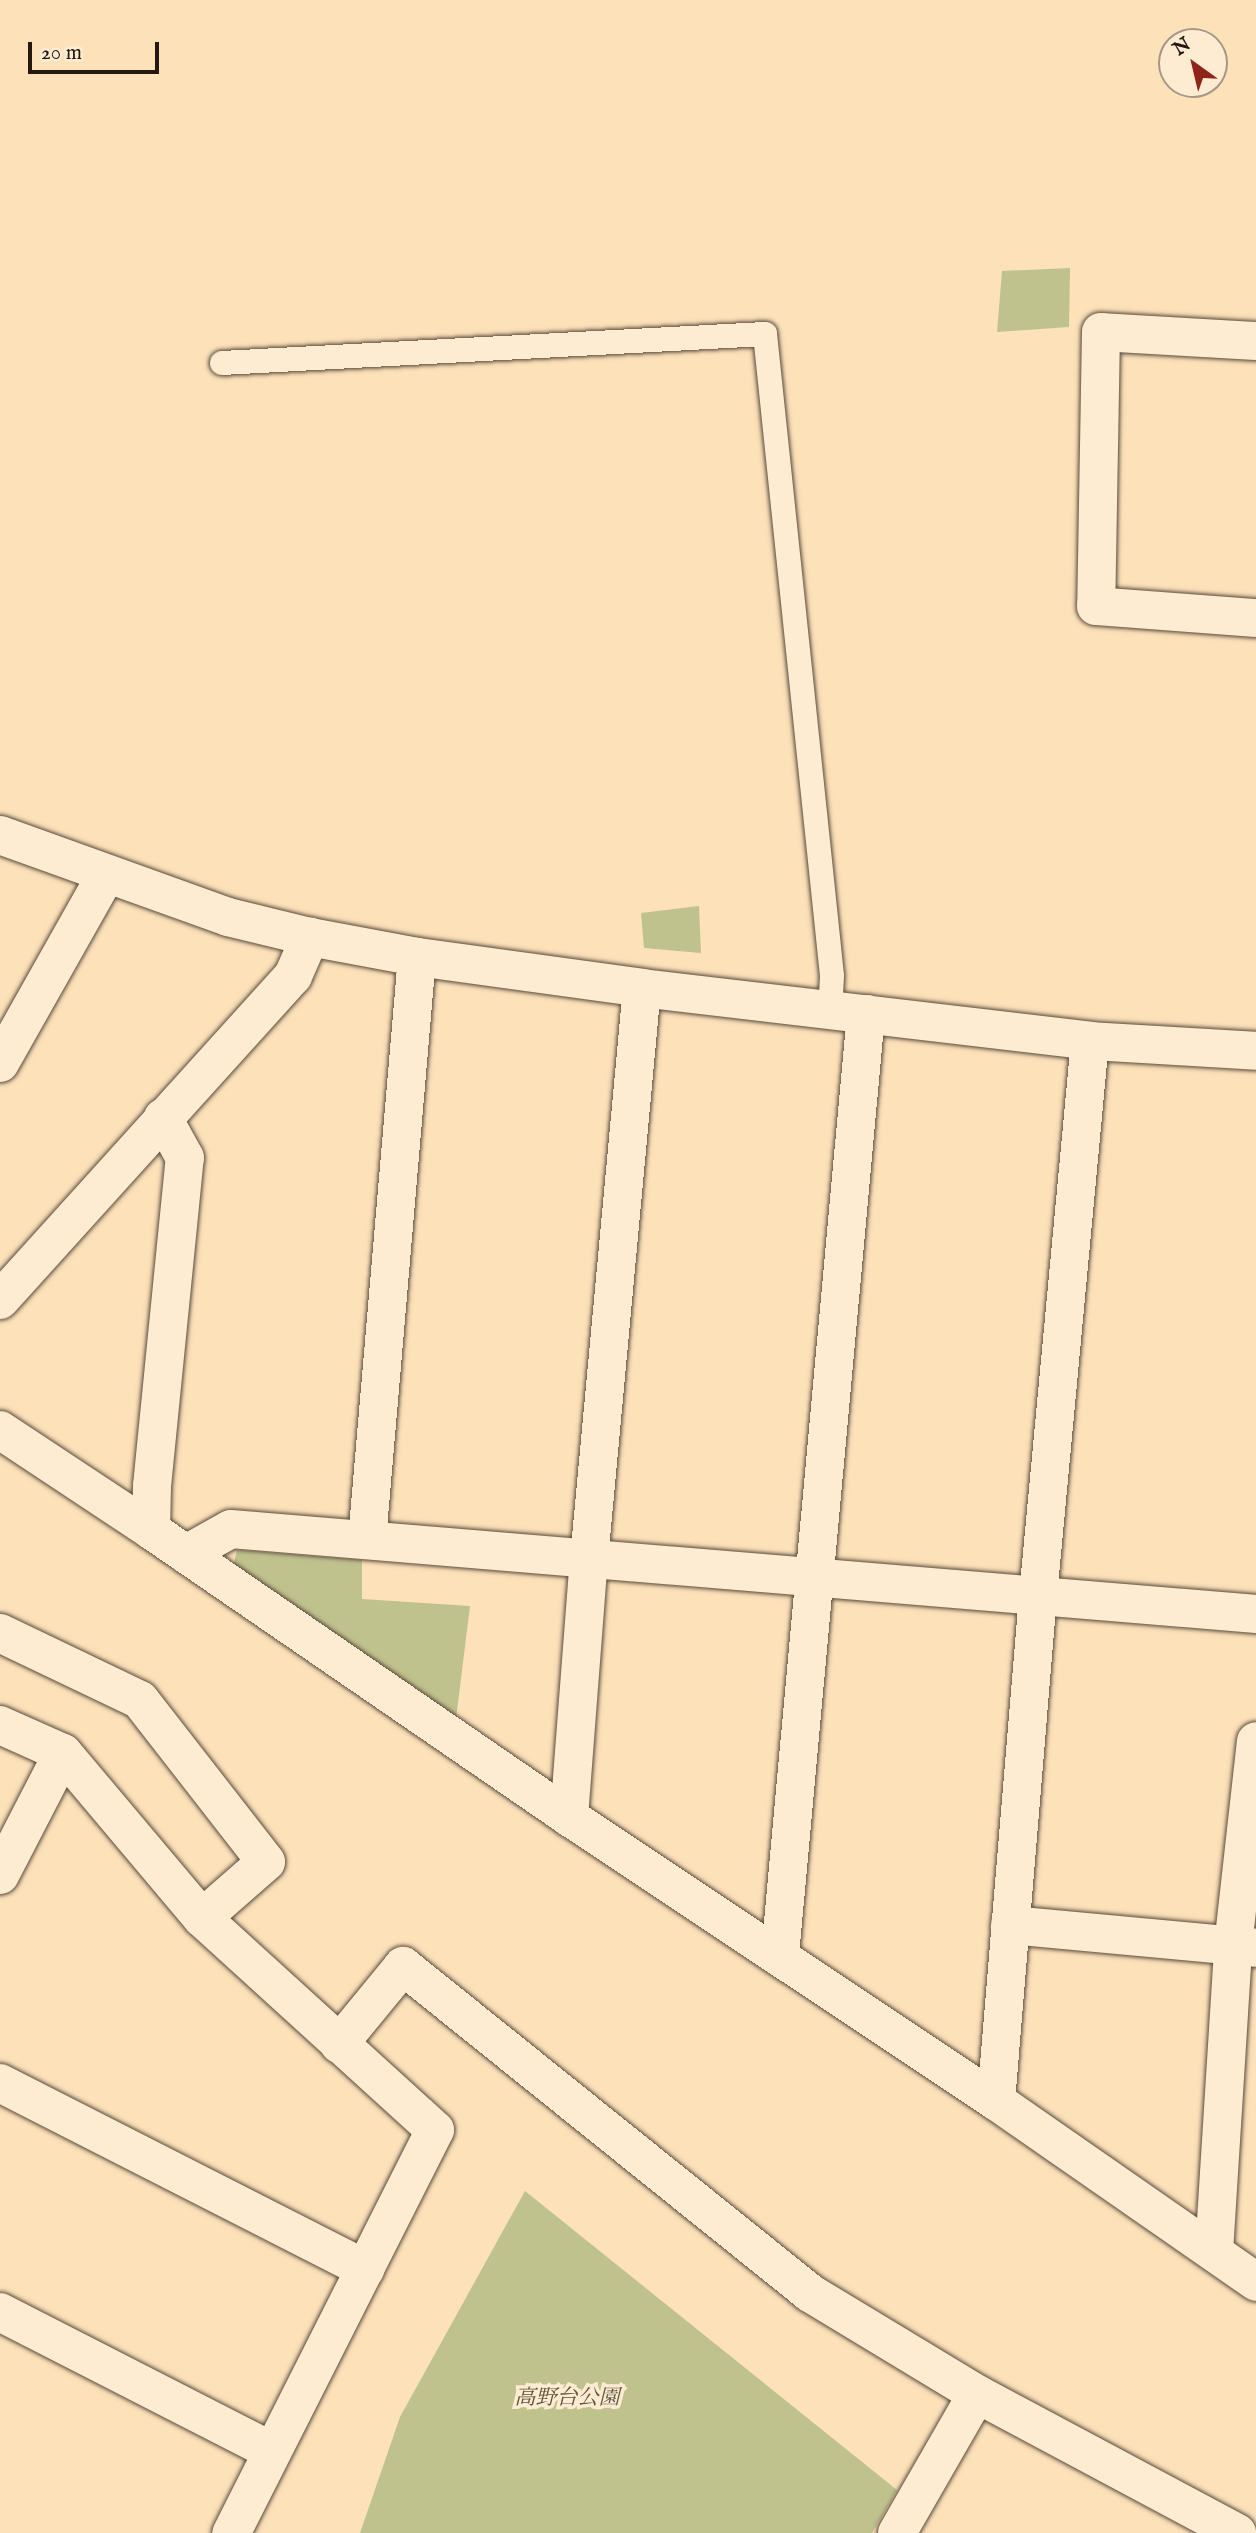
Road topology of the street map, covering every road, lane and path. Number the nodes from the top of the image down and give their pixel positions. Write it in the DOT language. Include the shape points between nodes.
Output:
graph roads {
  1 [pos="1256,341"];
  2 [pos="222,363"];
  3 [pos="1256,618"];
  4 [pos="0,835"];
  5 [pos="106,875"];
  6 [pos="310,937"];
  7 [pos="417,957"];
  8 [pos="642,988"];
  9 [pos="848,1011"];
  10 [pos="1090,1041"];
  11 [pos="1256,1051"];
  12 [pos="0,1063"];
  13 [pos="163,1118"];
  14 [pos="0,1300"];
  15 [pos="0,1430"];
  16 [pos="151,1530"];
  17 [pos="367,1540"];
  18 [pos="186,1554"];
  19 [pos="589,1559"];
  20 [pos="813,1577"];
  21 [pos="1038,1596"];
  22 [pos="1256,1615"];
  23 [pos="0,1633"];
  24 [pos="0,1725"];
  25 [pos="1256,1741"];
  26 [pos="63,1753"];
  27 [pos="569,1817"];
  28 [pos="0,1875"];
  29 [pos="202,1918"];
  30 [pos="1010,1925"];
  31 [pos="1245,1947"];
  32 [pos="780,1955"];
  33 [pos="339,2044"];
  34 [pos="0,2083"];
  35 [pos="996,2101"];
  36 [pos="1214,2252"];
  37 [pos="365,2269"];
  38 [pos="1256,2282"];
  39 [pos="0,2312"];
  40 [pos="977,2395"];
  41 [pos="272,2451"];
  42 [pos="1256,2521"];
  43 [pos="230,2533"];
  44 [pos="897,2533"];
  45 [pos="1237,2533"];
  46 [pos="1248,2533"];
  1 -- 3 [label="street" via="1101,332 1096,606"];
  2 -- 9 [label="lane" via="765,334 832,976"];
  4 -- 5 [label="street"];
  5 -- 6 [label="street" via="228,917"];
  5 -- 12 [label="street"];
  6 -- 7 [label="street"];
  6 -- 13 [label="street" via="293,976"];
  7 -- 8 [label="street"];
  7 -- 17 [label="street"];
  8 -- 9 [label="street"];
  8 -- 19 [label="street"];
  9 -- 10 [label="street"];
  9 -- 20 [label="street"];
  10 -- 11 [label="street"];
  10 -- 21 [label="street"];
  13 -- 14 [label="street"];
  13 -- 16 [label="street" via="184,1158"];
  15 -- 16 [label="street"];
  16 -- 18 [label="street"];
  17 -- 18 [label="street" via="231,1529"];
  17 -- 19 [label="street"];
  18 -- 27 [label="street"];
  19 -- 20 [label="street"];
  19 -- 27 [label="street"];
  20 -- 21 [label="street"];
  20 -- 32 [label="street"];
  21 -- 22 [label="street"];
  21 -- 30 [label="street"];
  23 -- 29 [label="street" via="140,1700 266,1862"];
  24 -- 26 [label="street"];
  25 -- 31 [label="street"];
  26 -- 28 [label="street"];
  26 -- 29 [label="street"];
  27 -- 32 [label="street"];
  29 -- 33 [label="street"];
  30 -- 31 [label="street"];
  30 -- 35 [label="street"];
  31 -- 36 [label="street"];
  32 -- 35 [label="street"];
  33 -- 37 [label="street" via="435,2130"];
  33 -- 40 [label="street" via="403,1966 810,2293"];
  34 -- 37 [label="street"];
  35 -- 36 [label="street"];
  36 -- 38 [label="street"];
  37 -- 41 [label="street"];
  39 -- 41 [label="street"];
  40 -- 44 [label="street"];
  40 -- 45 [label="street"];
  41 -- 43 [label="street"];
  42 -- 46 [label="street"];
}
